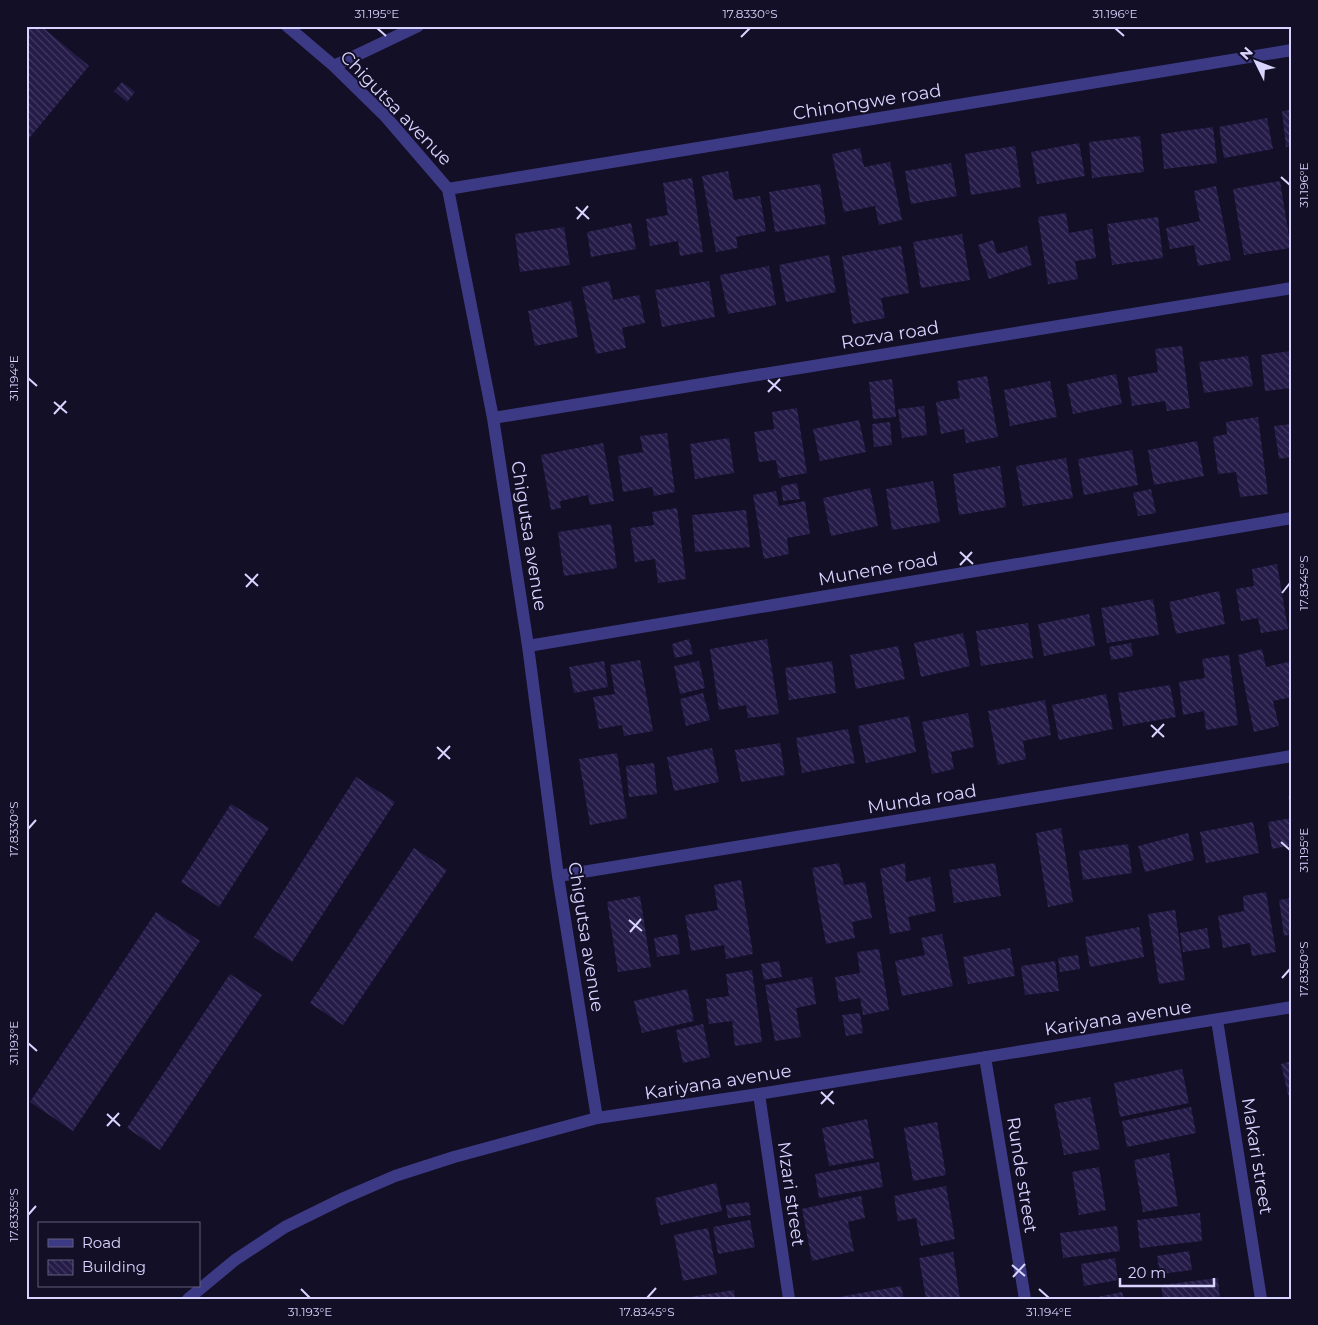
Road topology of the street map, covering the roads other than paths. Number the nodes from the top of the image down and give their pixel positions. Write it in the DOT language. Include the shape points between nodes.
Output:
graph roads {
  1 [pos="287,26"];
  2 [pos="418,26"];
  3 [pos="1292,50"];
  4 [pos="334,66"];
  5 [pos="448,189"];
  6 [pos="1292,288"];
  7 [pos="493,418"];
  8 [pos="1292,518"];
  9 [pos="528,646"];
  10 [pos="1292,756"];
  11 [pos="558,876"];
  12 [pos="1292,1007"];
  13 [pos="1217,1020"];
  14 [pos="985,1057"];
  15 [pos="760,1094"];
  16 [pos="597,1118"];
  17 [pos="188,1299"];
  18 [pos="789,1299"];
  19 [pos="1025,1299"];
  20 [pos="1261,1299"];
  1 -- 4 [label="street, Chigutsa avenue"];
  2 -- 4 [label="street"];
  3 -- 5 [label="street, Chinongwe road"];
  4 -- 5 [label="street, Chigutsa avenue" via="386,117"];
  5 -- 7 [label="street, Chigutsa avenue"];
  6 -- 7 [label="street, Rozva road"];
  7 -- 9 [label="street, Chigutsa avenue"];
  8 -- 9 [label="street, Munene road"];
  9 -- 11 [label="street, Chigutsa avenue"];
  10 -- 11 [label="street, Munda road"];
  11 -- 16 [label="street, Chigutsa avenue"];
  12 -- 13 [label="street, Kariyana avenue"];
  13 -- 14 [label="street, Kariyana avenue"];
  13 -- 20 [label="street, Makari street"];
  14 -- 15 [label="street, Kariyana avenue"];
  14 -- 19 [label="street, Runde street"];
  15 -- 16 [label="street, Kariyana avenue"];
  15 -- 18 [label="street, Mzari street"];
  16 -- 17 [label="street, Kariyana avenue" via="445,1159 344,1198 285,1227 235,1260"];
}
